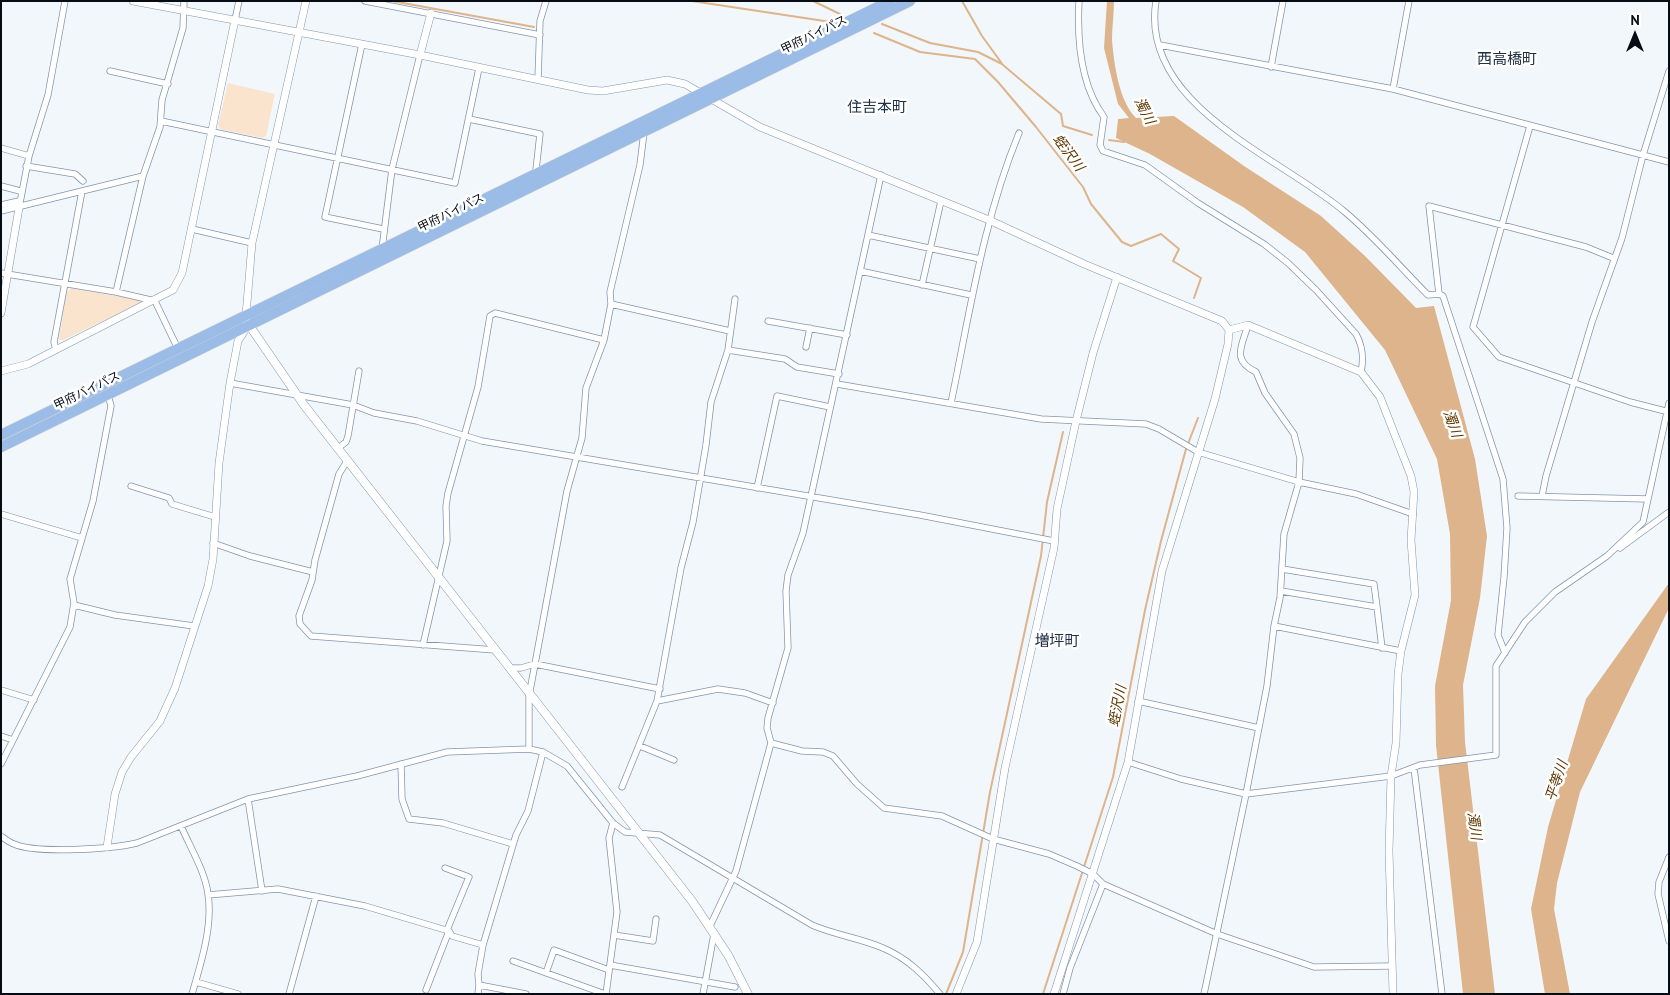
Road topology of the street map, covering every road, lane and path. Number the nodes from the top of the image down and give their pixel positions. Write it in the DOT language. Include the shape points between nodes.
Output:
graph roads {
  1 [pos="64,1"];
  2 [pos="133,1"];
  3 [pos="184,1"];
  4 [pos="239,1"];
  5 [pos="306,1"];
  6 [pos="366,1"];
  7 [pos="546,1"];
  8 [pos="890,1"];
  9 [pos="910,1"];
  10 [pos="1079,1"];
  11 [pos="1156,1"];
  12 [pos="1283,1"];
  13 [pos="1409,1"];
  14 [pos="183,10"];
  15 [pos="430,14"];
  16 [pos="235,20"];
  17 [pos="299,32"];
  18 [pos="540,35"];
  19 [pos="362,44"];
  20 [pos="1160,45"];
  21 [pos="420,55"];
  22 [pos="1271,67"];
  23 [pos="480,68"];
  24 [pos="110,71"];
  25 [pos="1669,71"];
  26 [pos="538,79"];
  27 [pos="168,84"];
  28 [pos="1393,89"];
  29 [pos="706,96"];
  30 [pos="469,119"];
  31 [pos="160,121"];
  32 [pos="1530,126"];
  33 [pos="212,132"];
  34 [pos="644,132"];
  35 [pos="1019,133"];
  36 [pos="273,144"];
  37 [pos="1,148"];
  38 [pos="1643,155"];
  39 [pos="29,156"];
  40 [pos="337,158"];
  41 [pos="1669,162"];
  42 [pos="26,166"];
  43 [pos="392,169"];
  44 [pos="538,173"];
  45 [pos="881,175"];
  46 [pos="143,176"];
  47 [pos="83,181"];
  48 [pos="1,186"];
  49 [pos="20,191"];
  50 [pos="82,191"];
  51 [pos="941,200"];
  52 [pos="1,205"];
  53 [pos="19,205"];
  54 [pos="1,211"];
  55 [pos="989,220"];
  56 [pos="1501,224"];
  57 [pos="192,229"];
  58 [pos="383,229"];
  59 [pos="868,235"];
  60 [pos="252,243"];
  61 [pos="931,249"];
  62 [pos="382,250"];
  63 [pos="1613,258"];
  64 [pos="980,259"];
  65 [pos="860,271"];
  66 [pos="5,274"];
  67 [pos="1117,277"];
  68 [pos="63,283"];
  69 [pos="922,285"];
  70 [pos="116,292"];
  71 [pos="1439,294"];
  72 [pos="971,295"];
  73 [pos="735,299"];
  74 [pos="154,301"];
  75 [pos="611,304"];
  76 [pos="1,313"];
  77 [pos="247,321"];
  78 [pos="768,321"];
  79 [pos="1248,324"];
  80 [pos="810,328"];
  81 [pos="1229,330"];
  82 [pos="730,331"];
  83 [pos="847,335"];
  84 [pos="604,340"];
  85 [pos="806,347"];
  86 [pos="178,349"];
  87 [pos="56,350"];
  88 [pos="728,350"];
  89 [pos="1,371"];
  90 [pos="359,371"];
  91 [pos="1361,372"];
  92 [pos="839,374"];
  93 [pos="1575,382"];
  94 [pos="230,383"];
  95 [pos="837,384"];
  96 [pos="108,395"];
  97 [pos="296,395"];
  98 [pos="951,403"];
  99 [pos="1669,404"];
  100 [pos="353,405"];
  101 [pos="830,407"];
  102 [pos="1668,412"];
  103 [pos="1076,421"];
  104 [pos="465,434"];
  105 [pos="1,435"];
  106 [pos="1,447"];
  107 [pos="338,448"];
  108 [pos="1195,450"];
  109 [pos="577,456"];
  110 [pos="347,461"];
  111 [pos="700,478"];
  112 [pos="1299,482"];
  113 [pos="131,486"];
  114 [pos="756,488"];
  115 [pos="1518,496"];
  116 [pos="1542,496"];
  117 [pos="811,497"];
  118 [pos="1648,499"];
  119 [pos="1669,512"];
  120 [pos="1,514"];
  121 [pos="1413,514"];
  122 [pos="215,518"];
  123 [pos="82,538"];
  124 [pos="1053,541"];
  125 [pos="214,543"];
  126 [pos="1607,556"];
  127 [pos="1282,569"];
  128 [pos="313,572"];
  129 [pos="439,578"];
  130 [pos="1281,590"];
  131 [pos="74,605"];
  132 [pos="1377,607"];
  133 [pos="194,626"];
  134 [pos="1274,626"];
  135 [pos="423,645"];
  136 [pos="1382,648"];
  137 [pos="494,650"];
  138 [pos="1401,651"];
  139 [pos="1505,653"];
  140 [pos="535,664"];
  141 [pos="509,668"];
  142 [pos="660,689"];
  143 [pos="1,690"];
  144 [pos="529,696"];
  145 [pos="34,700"];
  146 [pos="657,701"];
  147 [pos="1138,702"];
  148 [pos="773,703"];
  149 [pos="1259,728"];
  150 [pos="1,736"];
  151 [pos="13,740"];
  152 [pos="771,743"];
  153 [pos="640,746"];
  154 [pos="529,749"];
  155 [pos="543,752"];
  156 [pos="2,760"];
  157 [pos="674,760"];
  158 [pos="1128,762"];
  159 [pos="401,764"];
  160 [pos="1417,767"];
  161 [pos="1391,776"];
  162 [pos="622,787"];
  163 [pos="1246,794"];
  164 [pos="248,799"];
  165 [pos="613,823"];
  166 [pos="181,826"];
  167 [pos="640,835"];
  168 [pos="1,836"];
  169 [pos="991,838"];
  170 [pos="513,844"];
  171 [pos="107,847"];
  172 [pos="1669,857"];
  173 [pos="445,868"];
  174 [pos="1091,873"];
  175 [pos="732,877"];
  176 [pos="1103,884"];
  177 [pos="262,891"];
  178 [pos="208,895"];
  179 [pos="316,896"];
  180 [pos="656,919"];
  181 [pos="1666,919"];
  182 [pos="710,926"];
  183 [pos="448,930"];
  184 [pos="714,934"];
  185 [pos="1217,934"];
  186 [pos="614,935"];
  187 [pos="1669,941"];
  188 [pos="484,945"];
  189 [pos="514,961"];
  190 [pos="1392,966"];
  191 [pos="610,968"];
  192 [pos="546,973"];
  193 [pos="1063,978"];
  194 [pos="196,982"];
  195 [pos="705,983"];
  196 [pos="480,985"];
  197 [pos="735,987"];
  198 [pos="426,990"];
  199 [pos="940,993"];
  200 [pos="192,994"];
  201 [pos="238,994"];
  202 [pos="289,994"];
  203 [pos="478,994"];
  204 [pos="526,994"];
  205 [pos="605,994"];
  206 [pos="703,994"];
  207 [pos="748,994"];
  208 [pos="956,994"];
  209 [pos="1054,994"];
  210 [pos="1063,994"];
  211 [pos="1204,994"];
  212 [pos="1393,994"];
  213 [pos="1442,994"];
  1 -- 39 [label="street" via="48,95"];
  2 -- 14 [label="street"];
  3 -- 14 [label="street"];
  4 -- 16 [label="street"];
  5 -- 17 [label="street"];
  6 -- 15 [label="street"];
  7 -- 18 [label="street"];
  8 -- 29 [label="highway, 甲府バイパス"];
  9 -- 29 [label="highway, 甲府バイパス"];
  10 -- 91 [label="street" via="1079,44 1091,98 1104,117 1100,145 1103,151 1145,165 1288,263 1356,334 1361,343"];
  11 -- 20 [label="street" via="1154,16"];
  12 -- 22 [label="street"];
  13 -- 28 [label="street"];
  14 -- 16 [label="street"];
  14 -- 27 [label="street" via="182,28"];
  15 -- 18 [label="street"];
  15 -- 21 [label="street"];
  16 -- 17 [label="street"];
  16 -- 33 [label="street"];
  17 -- 19 [label="street"];
  17 -- 36 [label="street"];
  18 -- 26 [label="street"];
  19 -- 21 [label="street"];
  19 -- 40 [label="street"];
  20 -- 22 [label="street"];
  20 -- 71 [label="street" via="1165,64 1183,92 1223,128 1345,212 1428,295"];
  21 -- 23 [label="street"];
  21 -- 43 [label="street"];
  22 -- 28 [label="street"];
  23 -- 26 [label="street"];
  23 -- 30 [label="street"];
  24 -- 27 [label="street"];
  25 -- 38 [label="street"];
  26 -- 29 [label="street" via="604,91 667,80 685,84"];
  27 -- 31 [label="street"];
  28 -- 32 [label="street"];
  29 -- 34 [label="highway, 甲府バイパス"];
  29 -- 44 [label="highway, 甲府バイパス"];
  29 -- 45 [label="street" via="760,127"];
  30 -- 43 [label="street" via="455,183"];
  30 -- 44 [label="street" via="540,134"];
  31 -- 33 [label="street"];
  31 -- 46 [label="street"];
  32 -- 38 [label="street"];
  32 -- 56 [label="street"];
  33 -- 36 [label="street"];
  33 -- 57 [label="street"];
  34 -- 75 [label="street" via="640,166 610,292"];
  34 -- 77 [label="highway, 甲府バイパス"];
  35 -- 55 [label="street" via="1002,173"];
  36 -- 40 [label="street"];
  36 -- 60 [label="street"];
  37 -- 39 [label="street"];
  38 -- 41 [label="street"];
  38 -- 63 [label="street" via="1622,238"];
  39 -- 42 [label="street"];
  40 -- 43 [label="street"];
  40 -- 58 [label="street" via="325,217"];
  42 -- 47 [label="street" via="75,174"];
  42 -- 49 [label="street"];
  43 -- 58 [label="street"];
  44 -- 62 [label="highway, 甲府バイパス"];
  45 -- 51 [label="street"];
  45 -- 59 [label="street"];
  46 -- 50 [label="street"];
  46 -- 70 [label="street"];
  48 -- 49 [label="street"];
  49 -- 53 [label="street"];
  50 -- 53 [label="street"];
  50 -- 68 [label="street"];
  51 -- 55 [label="street"];
  51 -- 61 [label="street"];
  52 -- 53 [label="street"];
  53 -- 54 [label="street"];
  53 -- 66 [label="street"];
  55 -- 64 [label="street"];
  55 -- 67 [label="street"];
  56 -- 63 [label="street" via="1586,247"];
  56 -- 71 [label="street" via="1429,206"];
  56 -- 93 [label="street" via="1473,327 1499,357"];
  57 -- 60 [label="street"];
  57 -- 74 [label="street" via="179,280 173,290"];
  58 -- 62 [label="street"];
  59 -- 61 [label="street"];
  59 -- 65 [label="street"];
  60 -- 77 [label="street"];
  61 -- 64 [label="street"];
  61 -- 69 [label="street"];
  62 -- 77 [label="highway, 甲府バイパス"];
  63 -- 93 [label="street"];
  64 -- 72 [label="street"];
  65 -- 69 [label="street"];
  65 -- 83 [label="street"];
  66 -- 68 [label="street"];
  66 -- 76 [label="street"];
  67 -- 81 [label="street" via="1212,316"];
  67 -- 103 [label="street" via="1092,353"];
  68 -- 70 [label="street"];
  68 -- 87 [label="street" via="54,342"];
  69 -- 72 [label="street"];
  70 -- 74 [label="street"];
  71 -- 139 [label="street" via="1503,479 1507,528 1498,636"];
  72 -- 98 [label="street"];
  73 -- 82 [label="street"];
  74 -- 86 [label="street"];
  74 -- 87 [label="street"];
  75 -- 82 [label="street"];
  75 -- 84 [label="street"];
  77 -- 86 [label="highway, 甲府バイパス"];
  77 -- 94 [label="street" via="238,341"];
  77 -- 96 [label="highway, 甲府バイパス"];
  77 -- 97 [label="main road"];
  78 -- 80 [label="street"];
  79 -- 81 [label="street"];
  79 -- 91 [label="street"];
  79 -- 112 [label="street" via="1241,361 1256,372 1265,393 1294,434 1300,458"];
  80 -- 83 [label="street"];
  80 -- 85 [label="street"];
  81 -- 108 [label="street" via="1215,399"];
  82 -- 88 [label="street"];
  83 -- 92 [label="street"];
  84 -- 104 [label="street" via="495,312 490,316 478,387"];
  84 -- 109 [label="street" via="586,388"];
  86 -- 105 [label="highway, 甲府バイパス"];
  87 -- 89 [label="street" via="28,364"];
  88 -- 92 [label="street" via="785,359 797,367"];
  88 -- 111 [label="street" via="711,402"];
  90 -- 100 [label="street"];
  91 -- 121 [label="street" via="1380,397 1400,445 1414,492"];
  92 -- 95 [label="street"];
  93 -- 102 [label="street"];
  93 -- 116 [label="street"];
  94 -- 97 [label="street"];
  94 -- 122 [label="street"];
  95 -- 98 [label="street"];
  95 -- 101 [label="street"];
  96 -- 106 [label="highway, 甲府バイパス"];
  96 -- 123 [label="street" via="111,406 93,501"];
  97 -- 100 [label="street"];
  97 -- 107 [label="main road"];
  98 -- 103 [label="street" via="1041,419"];
  99 -- 102 [label="street"];
  100 -- 104 [label="street"];
  100 -- 107 [label="street" via="346,442"];
  101 -- 114 [label="street" via="777,396"];
  101 -- 117 [label="street"];
  102 -- 118 [label="street"];
  103 -- 108 [label="street" via="1146,424"];
  103 -- 124 [label="street"];
  104 -- 109 [label="street" via="482,441"];
  104 -- 129 [label="street" via="448,493 447,541"];
  107 -- 110 [label="main road"];
  108 -- 112 [label="street"];
  108 -- 147 [label="street" via="1162,571"];
  109 -- 111 [label="street"];
  109 -- 140 [label="street" via="567,491"];
  110 -- 128 [label="street" via="339,474"];
  110 -- 129 [label="main road"];
  111 -- 114 [label="street"];
  111 -- 142 [label="street"];
  112 -- 121 [label="street" via="1356,494"];
  112 -- 127 [label="street" via="1284,534"];
  113 -- 122 [label="street"];
  114 -- 117 [label="street"];
  115 -- 116 [label="street"];
  116 -- 118 [label="street"];
  117 -- 124 [label="street"];
  117 -- 148 [label="street" via="803,533 788,574 788,648"];
  118 -- 126 [label="street" via="1643,522"];
  119 -- 126 [label="street"];
  120 -- 123 [label="street"];
  121 -- 138 [label="street" via="1411,540 1415,595"];
  122 -- 125 [label="street"];
  123 -- 131 [label="street" via="70,579"];
  124 -- 169 [label="street"];
  125 -- 128 [label="street"];
  125 -- 133 [label="street" via="211,572"];
  126 -- 139 [label="street" via="1556,592 1525,622"];
  127 -- 130 [label="street"];
  127 -- 132 [label="street" via="1374,584"];
  128 -- 135 [label="street" via="299,616 300,624 311,636"];
  129 -- 135 [label="street"];
  129 -- 137 [label="main road"];
  130 -- 132 [label="street"];
  130 -- 134 [label="street"];
  131 -- 133 [label="street" via="116,615"];
  131 -- 145 [label="street" via="70,627"];
  132 -- 136 [label="street"];
  133 -- 171 [label="street" via="175,688 160,721 122,772 115,794"];
  134 -- 136 [label="street"];
  134 -- 149 [label="street"];
  135 -- 137 [label="street"];
  136 -- 138 [label="street"];
  137 -- 141 [label="main road"];
  138 -- 161 [label="street"];
  139 -- 160 [label="street" via="1496,666 1496,755"];
  140 -- 141 [label="street"];
  140 -- 142 [label="street"];
  140 -- 144 [label="street"];
  141 -- 144 [label="main road"];
  142 -- 146 [label="street"];
  143 -- 145 [label="street"];
  144 -- 154 [label="street"];
  144 -- 167 [label="main road"];
  145 -- 151 [label="street"];
  146 -- 148 [label="street" via="718,689 746,693"];
  146 -- 153 [label="street"];
  147 -- 149 [label="street"];
  147 -- 158 [label="street"];
  148 -- 152 [label="street" via="767,728"];
  149 -- 163 [label="street"];
  150 -- 151 [label="street"];
  151 -- 156 [label="street"];
  152 -- 169 [label="street" via="833,756 884,808 942,816"];
  152 -- 175 [label="street"];
  153 -- 157 [label="street"];
  153 -- 162 [label="street"];
  154 -- 155 [label="street"];
  154 -- 159 [label="street" via="447,752"];
  155 -- 165 [label="street" via="567,766"];
  155 -- 170 [label="street" via="528,811"];
  158 -- 163 [label="street" via="1181,779"];
  158 -- 174 [label="street"];
  159 -- 164 [label="street"];
  159 -- 170 [label="street" via="402,799 409,819 443,823"];
  160 -- 161 [label="street"];
  160 -- 213 [label="street"];
  161 -- 163 [label="street"];
  161 -- 190 [label="street"];
  163 -- 185 [label="street"];
  164 -- 166 [label="street"];
  164 -- 177 [label="street"];
  165 -- 167 [label="street" via="625,832"];
  165 -- 186 [label="street" via="608,838 617,912"];
  166 -- 171 [label="street" via="137,843"];
  166 -- 178 [label="street"];
  167 -- 175 [label="street" via="660,835"];
  167 -- 182 [label="main road"];
  168 -- 171 [label="street" via="27,848"];
  169 -- 174 [label="street" via="1050,854"];
  169 -- 208 [label="street" via="978,942"];
  170 -- 188 [label="street"];
  172 -- 181 [label="street" via="1658,894"];
  173 -- 183 [label="street" via="469,877"];
  174 -- 176 [label="street"];
  174 -- 193 [label="street"];
  175 -- 182 [label="street"];
  175 -- 199 [label="street" via="812,925 882,947 924,975"];
  176 -- 185 [label="street"];
  176 -- 193 [label="street"];
  177 -- 178 [label="street"];
  177 -- 179 [label="street" via="278,889"];
  178 -- 194 [label="street" via="204,946"];
  179 -- 183 [label="street" via="365,906"];
  179 -- 202 [label="street"];
  180 -- 186 [label="street" via="653,941"];
  181 -- 187 [label="street"];
  182 -- 184 [label="main road"];
  183 -- 188 [label="street" via="452,936"];
  183 -- 198 [label="street"];
  184 -- 195 [label="street"];
  184 -- 207 [label="main road"];
  185 -- 190 [label="street" via="1314,967"];
  185 -- 211 [label="street"];
  186 -- 191 [label="street"];
  188 -- 196 [label="street" via="478,974"];
  189 -- 192 [label="street"];
  190 -- 212 [label="street"];
  191 -- 192 [label="street" via="554,950"];
  191 -- 195 [label="street"];
  191 -- 205 [label="street"];
  192 -- 205 [label="street"];
  193 -- 209 [label="street"];
  193 -- 210 [label="street"];
  194 -- 200 [label="street"];
  194 -- 201 [label="street"];
  195 -- 197 [label="street"];
  195 -- 206 [label="street"];
  196 -- 203 [label="street"];
  196 -- 204 [label="street"];
}
